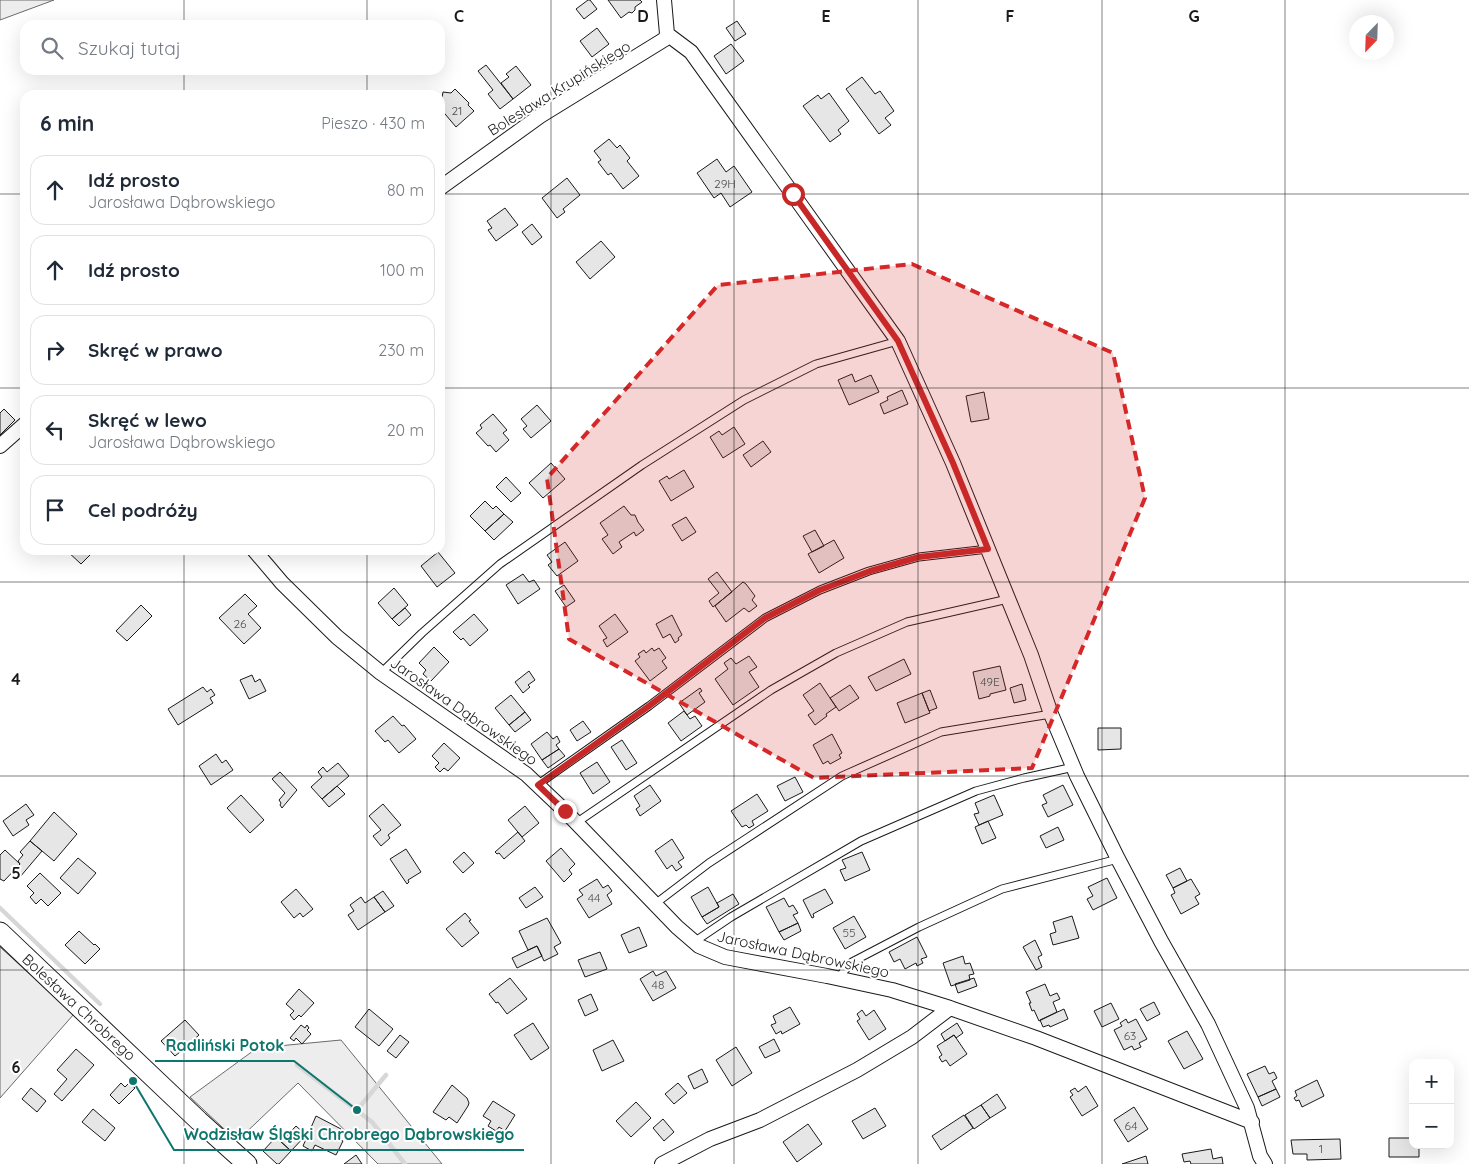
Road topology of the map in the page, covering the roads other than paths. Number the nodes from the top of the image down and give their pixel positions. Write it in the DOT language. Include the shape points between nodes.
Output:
graph roads {
  1 [pos="664,0"];
  2 [pos="667,34"];
  3 [pos="445,184"];
  4 [pos="898,341"];
  5 [pos="20,428"];
  6 [pos="0,446"];
  7 [pos="988,549"];
  8 [pos="258,555"];
  9 [pos="1008,599"];
  10 [pos="381,673"];
  11 [pos="1051,714"];
  12 [pos="1074,767"];
  13 [pos="538,785"];
  14 [pos="576,823"];
  15 [pos="1118,859"];
  16 [pos="655,904"];
  17 [pos="0,932"];
  18 [pos="694,942"];
  19 [pos="838,979"];
  20 [pos="950,1008"];
  21 [pos="1252,1122"];
  22 [pos="246,1164"];
  23 [pos="662,1164"];
  24 [pos="1265,1164"];
  1 -- 2 [label="street"];
  2 -- 3 [label="street, Bolesława Krupińskiego" via="649,50 540,116"];
  2 -- 4 [label="street" via="691,52"];
  4 -- 7 [label="street"];
  4 -- 10 [label="lane" via="816,364 744,400 650,460 500,564"];
  5 -- 6 [label="street"];
  7 -- 9 [label="street"];
  7 -- 13 [label="lane" via="919,557 870,571 820,590 765,618"];
  8 -- 10 [label="street, Jarosława Dąbrowskiego" via="337,637"];
  9 -- 11 [label="street"];
  9 -- 14 [label="lane" via="907,622 836,653 771,690"];
  10 -- 13 [label="street, Jarosława Dąbrowskiego"];
  11 -- 12 [label="street"];
  11 -- 16 [label="lane" via="941,732 842,776 709,863"];
  12 -- 15 [label="street"];
  12 -- 18 [label="lane" via="976,791 860,841"];
  13 -- 14 [label="street, Jarosława Dąbrowskiego"];
  14 -- 16 [label="street, Jarosława Dąbrowskiego"];
  15 -- 19 [label="lane" via="1002,889 852,962"];
  15 -- 21 [label="street" via="1208,1024"];
  16 -- 18 [label="street, Jarosława Dąbrowskiego"];
  17 -- 22 [label="street, Bolesława Chrobrego"];
  18 -- 19 [label="street, Jarosława Dąbrowskiego" via="725,957"];
  19 -- 20 [label="street, Jarosława Dąbrowskiego" via="892,990"];
  20 -- 21 [label="street, Jarosława Dąbrowskiego"];
  20 -- 23 [label="street" via="912,1037 857,1070 760,1120 710,1139"];
  21 -- 24 [label="street"];
}
